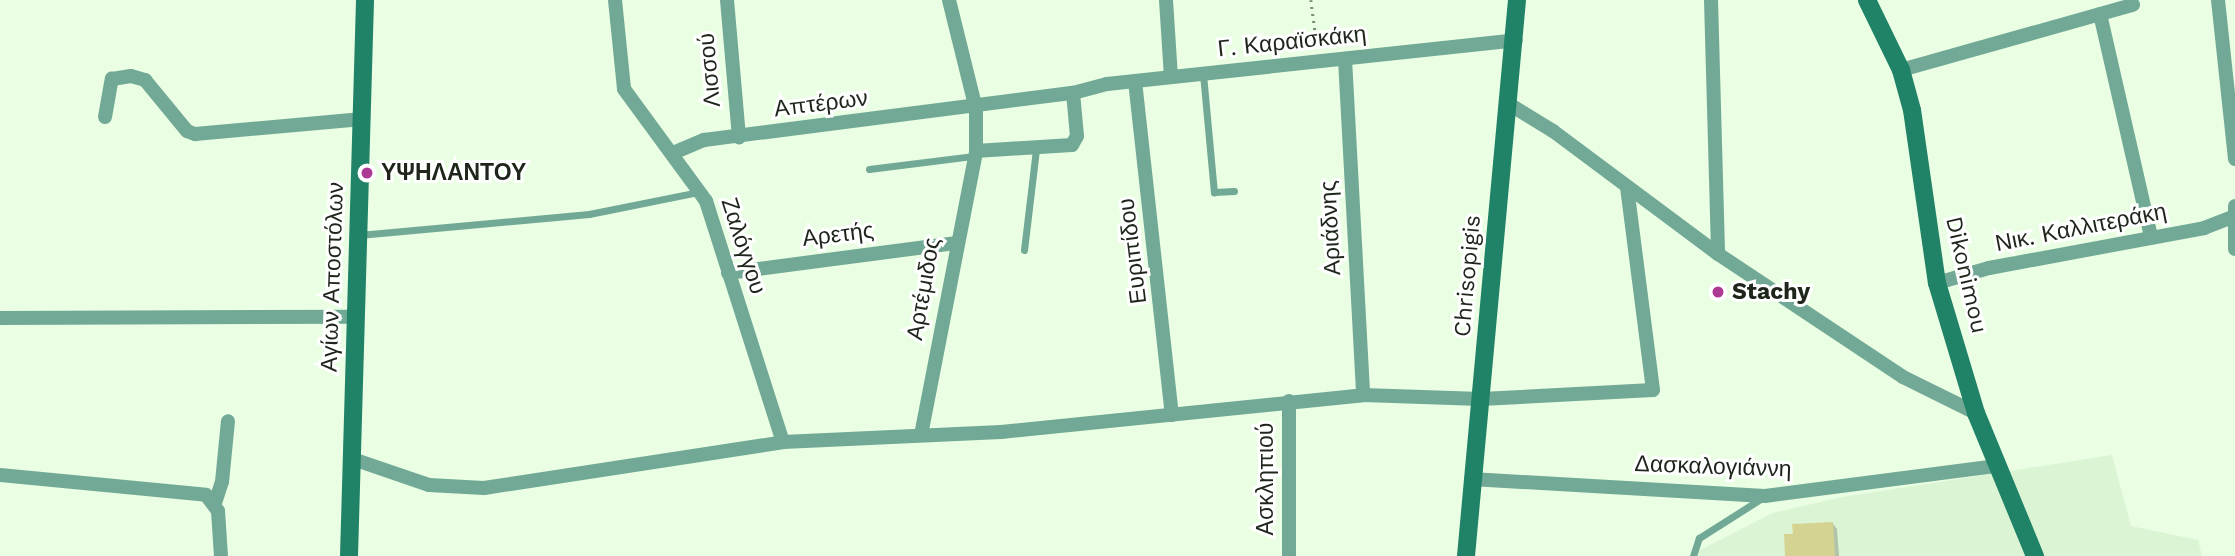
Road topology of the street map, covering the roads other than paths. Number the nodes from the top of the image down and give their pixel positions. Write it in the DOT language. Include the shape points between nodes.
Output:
graph roads {
  1 [pos="365,0"];
  2 [pos="615,0"];
  3 [pos="727,0"];
  4 [pos="949,0"];
  5 [pos="1166,0"];
  6 [pos="1517,0"];
  7 [pos="1711,0"];
  8 [pos="1867,0"];
  9 [pos="2218,0"];
  10 [pos="2133,5"];
  11 [pos="2100,14"];
  12 [pos="1516,40"];
  13 [pos="1345,59"];
  14 [pos="1901,70"];
  15 [pos="1203,74"];
  16 [pos="1171,77"];
  17 [pos="1135,81"];
  18 [pos="1073,93"];
  19 [pos="1509,104"];
  20 [pos="976,109"];
  21 [pos="105,117"];
  22 [pos="362,119"];
  23 [pos="738,137"];
  24 [pos="1036,149"];
  25 [pos="674,153"];
  26 [pos="975,154"];
  27 [pos="2235,159"];
  28 [pos="869,169"];
  29 [pos="1627,188"];
  30 [pos="700,191"];
  31 [pos="1234,191"];
  32 [pos="2234,211"];
  33 [pos="359,235"];
  34 [pos="2151,236"];
  35 [pos="955,243"];
  36 [pos="2235,249"];
  37 [pos="1024,250"];
  38 [pos="1718,254"];
  39 [pos="728,273"];
  40 [pos="1937,283"];
  41 [pos="357,317"];
  42 [pos="0,318"];
  43 [pos="1363,395"];
  44 [pos="1481,399"];
  45 [pos="1289,401"];
  46 [pos="1976,413"];
  47 [pos="1172,415"];
  48 [pos="228,421"];
  49 [pos="921,435"];
  50 [pos="783,442"];
  51 [pos="350,458"];
  52 [pos="1994,466"];
  53 [pos="0,475"];
  54 [pos="1471,479"];
  55 [pos="1765,496"];
  56 [pos="215,503"];
  57 [pos="221,556"];
  58 [pos="349,556"];
  59 [pos="1289,556"];
  60 [pos="1466,556"];
  61 [pos="1693,556"];
  62 [pos="2035,556"];
  1 -- 22 [label="street, Αγίων Αποστόλων"];
  2 -- 25 [label="street, Ζαλόγγου" via="624,89"];
  3 -- 23 [label="street, Λισσού"];
  4 -- 20 [label="street"];
  5 -- 16 [label="street"];
  6 -- 12 [label="street, Chrisopigis"];
  7 -- 38 [label="street"];
  8 -- 14 [label="street, Dikonimou"];
  9 -- 27 [label="street"];
  10 -- 11 [label="street"];
  11 -- 14 [label="street"];
  11 -- 34 [label="street"];
  12 -- 13 [label="street, Γ. Καραϊσκάκη"];
  12 -- 19 [label="street, Chrisopigis"];
  13 -- 15 [label="street, Γ. Καραϊσκάκη"];
  13 -- 43 [label="street, Αριάδνης"];
  14 -- 40 [label="street, Dikonimou" via="1912,110"];
  15 -- 16 [label="street, Γ. Καραϊσκάκη"];
  15 -- 31 [label="lane" via="1214,192"];
  16 -- 17 [label="street, Γ. Καραϊσκάκη"];
  17 -- 18 [label="street, Γ. Καραϊσκάκη"];
  17 -- 47 [label="street, Ευριπίδου"];
  18 -- 20 [label="street, Γ. Καραϊσκάκη"];
  18 -- 24 [label="street" via="1076,141 1067,147"];
  19 -- 29 [label="street" via="1553,131"];
  19 -- 44 [label="street, Chrisopigis"];
  20 -- 23 [label="street, Απτέρων"];
  20 -- 26 [label="street"];
  21 -- 22 [label="street" via="107,88 121,75 145,80 187,131 195,134"];
  22 -- 33 [label="street, Αγίων Αποστόλων"];
  23 -- 25 [label="street, Απτέρων" via="704,140"];
  24 -- 26 [label="street"];
  24 -- 37 [label="lane"];
  25 -- 30 [label="street, Ζαλόγγου"];
  26 -- 28 [label="lane"];
  26 -- 35 [label="street, Αρτέμιδος"];
  29 -- 38 [label="street"];
  29 -- 44 [label="street" via="1653,390"];
  30 -- 33 [label="lane" via="589,214"];
  30 -- 39 [label="street, Ζαλόγγου"];
  32 -- 34 [label="street, Νικ. Καλλιτεράκη" via="2204,228"];
  32 -- 36 [label="street"];
  33 -- 41 [label="street, Αγίων Αποστόλων"];
  34 -- 40 [label="street, Νικ. Καλλιτεράκη"];
  35 -- 39 [label="street, Αρετής"];
  35 -- 49 [label="street, Αρτέμιδος"];
  38 -- 46 [label="street" via="1903,377"];
  39 -- 50 [label="street, Ζαλόγγου"];
  40 -- 46 [label="street, Dikonimou"];
  41 -- 42 [label="street"];
  41 -- 51 [label="street, Αγίων Αποστόλων"];
  43 -- 44 [label="street"];
  43 -- 45 [label="street"];
  44 -- 54 [label="street, Chrisopigis"];
  45 -- 47 [label="street"];
  45 -- 59 [label="street, Ασκληπιού"];
  46 -- 52 [label="street, Dikonimou"];
  47 -- 49 [label="street"];
  48 -- 56 [label="street" via="222,482"];
  49 -- 50 [label="street"];
  50 -- 51 [label="street" via="484,488 429,485"];
  51 -- 58 [label="street, Αγίων Αποστόλων"];
  52 -- 55 [label="street, Δασκαλογιάννη"];
  52 -- 62 [label="street, Dikonimou"];
  53 -- 56 [label="street" via="206,495"];
  54 -- 55 [label="street, Δασκαλογιάννη"];
  54 -- 60 [label="street, Chrisopigis"];
  55 -- 61 [label="lane" via="1699,537"];
  56 -- 57 [label="street"];
}
